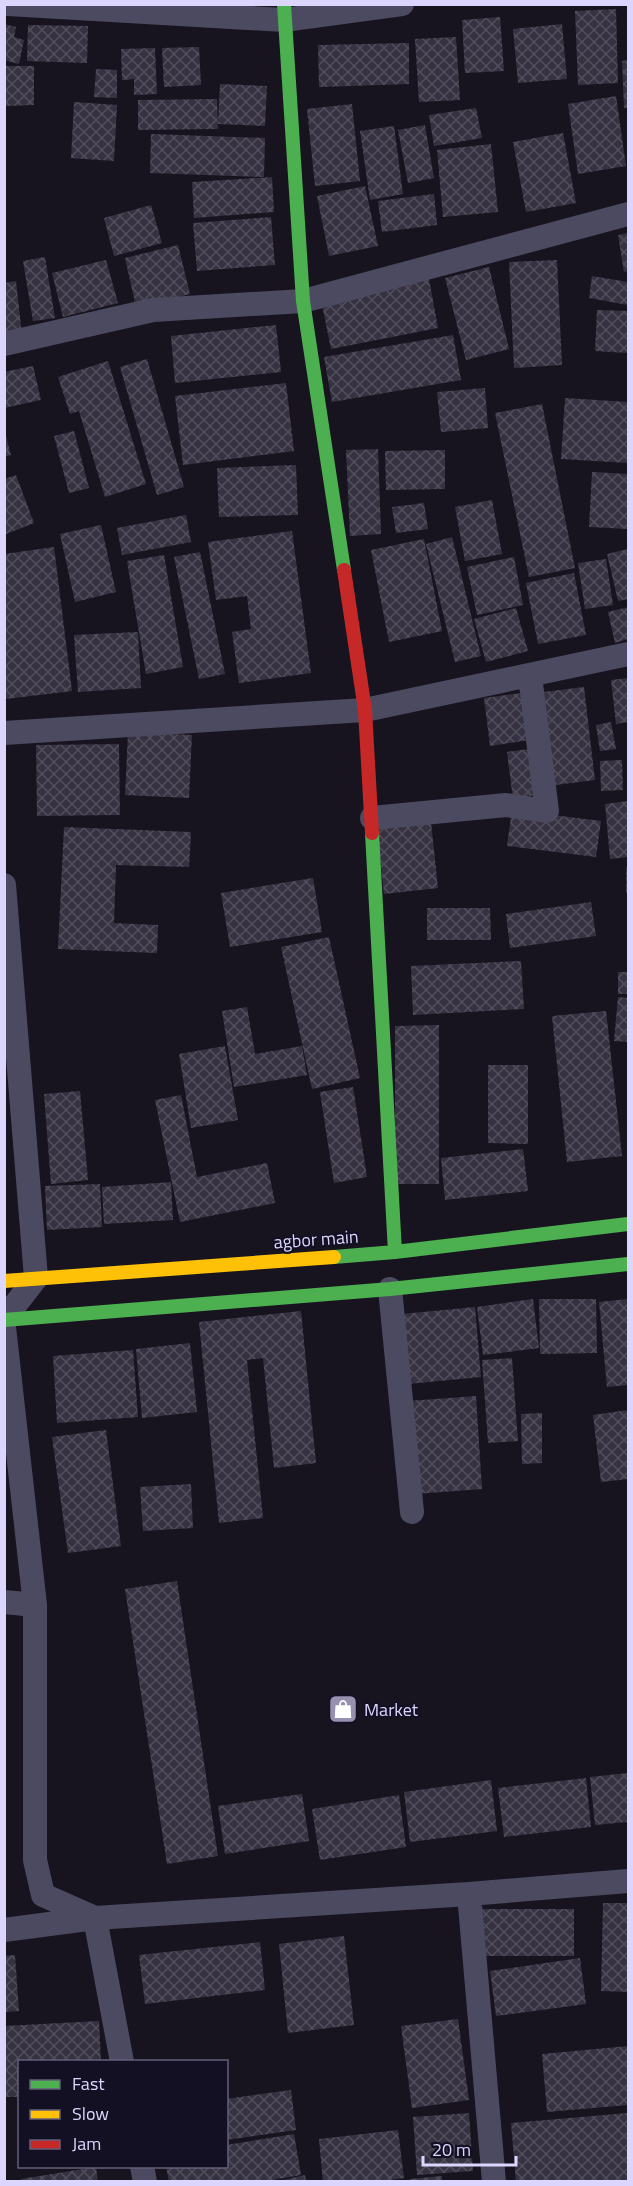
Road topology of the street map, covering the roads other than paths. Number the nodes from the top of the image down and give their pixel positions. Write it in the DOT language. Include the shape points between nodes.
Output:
graph roads {
  1 [pos="8,4"];
  2 [pos="402,4"];
  3 [pos="284,12"];
  4 [pos="628,214"];
  5 [pos="303,301"];
  6 [pos="4,344"];
  7 [pos="628,654"];
  8 [pos="530,676"];
  9 [pos="365,710"];
  10 [pos="4,733"];
  11 [pos="372,818"];
  12 [pos="4,885"];
  13 [pos="628,1224"];
  14 [pos="395,1252"];
  15 [pos="628,1264"];
  16 [pos="36,1278"];
  17 [pos="4,1281"];
  18 [pos="390,1289"];
  19 [pos="4,1319"];
  20 [pos="4,1327"];
  21 [pos="412,1512"];
  22 [pos="4,1602"];
  23 [pos="35,1605"];
  24 [pos="628,1881"];
  25 [pos="469,1894"];
  26 [pos="95,1918"];
  27 [pos="4,1930"];
  28 [pos="122,2060"];
  29 [pos="494,2181"];
  1 -- 3 [label="street"];
  2 -- 3 [label="street"];
  3 -- 5 [label="main road"];
  4 -- 5 [label="street"];
  5 -- 6 [label="street" via="153,310"];
  5 -- 9 [label="main road"];
  7 -- 8 [label="street"];
  8 -- 9 [label="street"];
  8 -- 11 [label="street" via="548,811 506,806"];
  9 -- 10 [label="street"];
  9 -- 11 [label="main road"];
  11 -- 14 [label="main road"];
  12 -- 16 [label="street"];
  13 -- 14 [label="main road, agbor main"];
  14 -- 16 [label="main road, agbor main"];
  15 -- 18 [label="main road"];
  16 -- 17 [label="main road, agbor main"];
  16 -- 19 [label="street"];
  18 -- 19 [label="main road"];
  18 -- 21 [label="street"];
  20 -- 23 [label="street"];
  22 -- 23 [label="street"];
  23 -- 26 [label="street" via="35,1860 43,1895"];
  24 -- 25 [label="street"];
  25 -- 26 [label="street"];
  25 -- 29 [label="street"];
  26 -- 27 [label="street"];
  26 -- 28 [label="street"];
}
